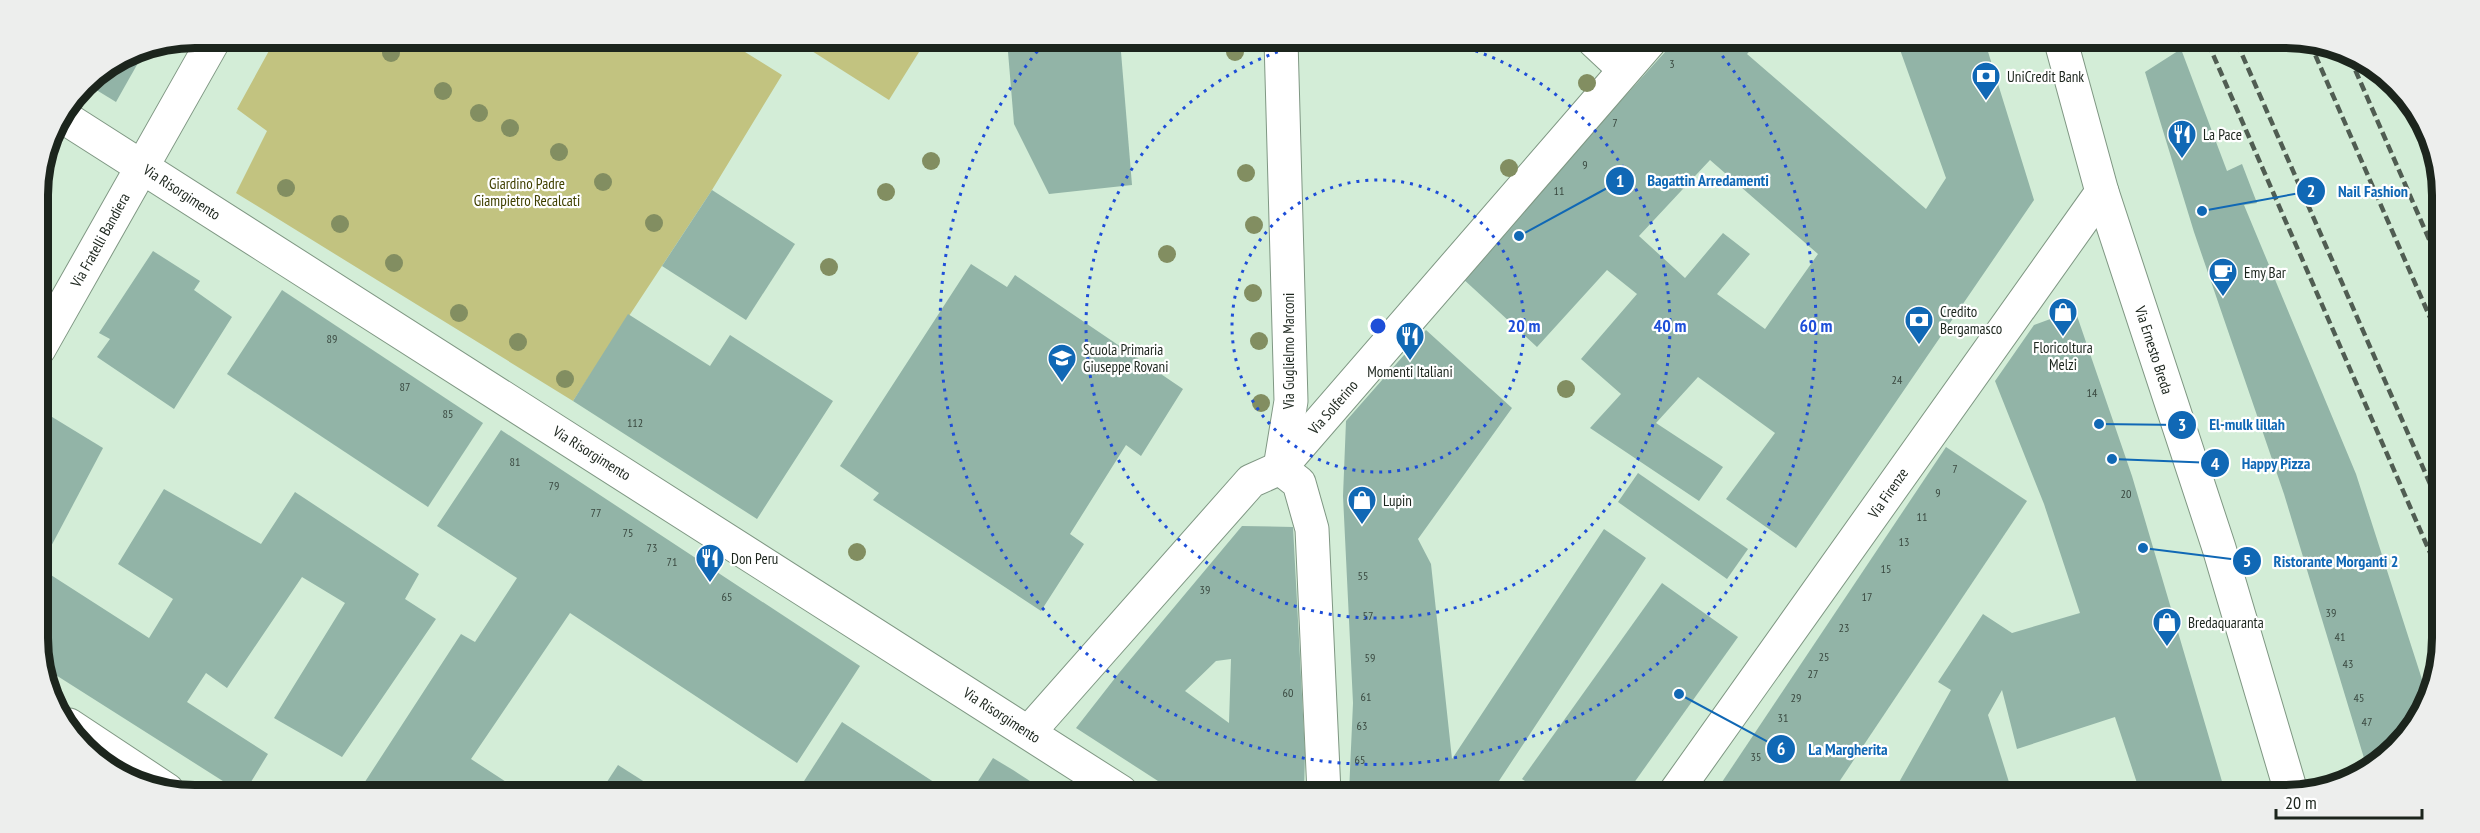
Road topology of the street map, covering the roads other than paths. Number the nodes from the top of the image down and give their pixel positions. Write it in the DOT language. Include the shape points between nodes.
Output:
graph roads {
  1 [pos="209,48"];
  2 [pos="1281,48"];
  3 [pos="1602,48"];
  4 [pos="1644,48"];
  5 [pos="2063,48"];
  6 [pos="1624,69"];
  7 [pos="69,120"];
  8 [pos="142,167"];
  9 [pos="2102,192"];
  10 [pos="48,333"];
  11 [pos="1280,468"];
  12 [pos="1029,732"];
  13 [pos="87,737"];
  14 [pos="147,777"];
  15 [pos="1110,785"];
  16 [pos="1324,785"];
  17 [pos="1680,785"];
  18 [pos="2289,785"];
  1 -- 8 [label="street, Via Fratelli Bandiera"];
  2 -- 11 [label="street, Via Guglielmo Marconi" via="1291,401"];
  3 -- 6 [label="street"];
  4 -- 6 [label="street, Via Solferino"];
  5 -- 9 [label="street, Via Ernesto Breda"];
  6 -- 11 [label="street, Via Solferino"];
  7 -- 8 [label="street, Via Risorgimento"];
  8 -- 10 [label="street, Via Fratelli Bandiera"];
  8 -- 12 [label="street, Via Risorgimento"];
  9 -- 17 [label="street, Via Firenze"];
  9 -- 18 [label="street, Via Ernesto Breda" via="2218,548"];
  11 -- 12 [label="street, Via Solferino" via="1251,481"];
  11 -- 16 [label="street" via="1299,483 1312,529"];
  12 -- 15 [label="street, Via Risorgimento"];
  13 -- 14 [label="street"];
}
